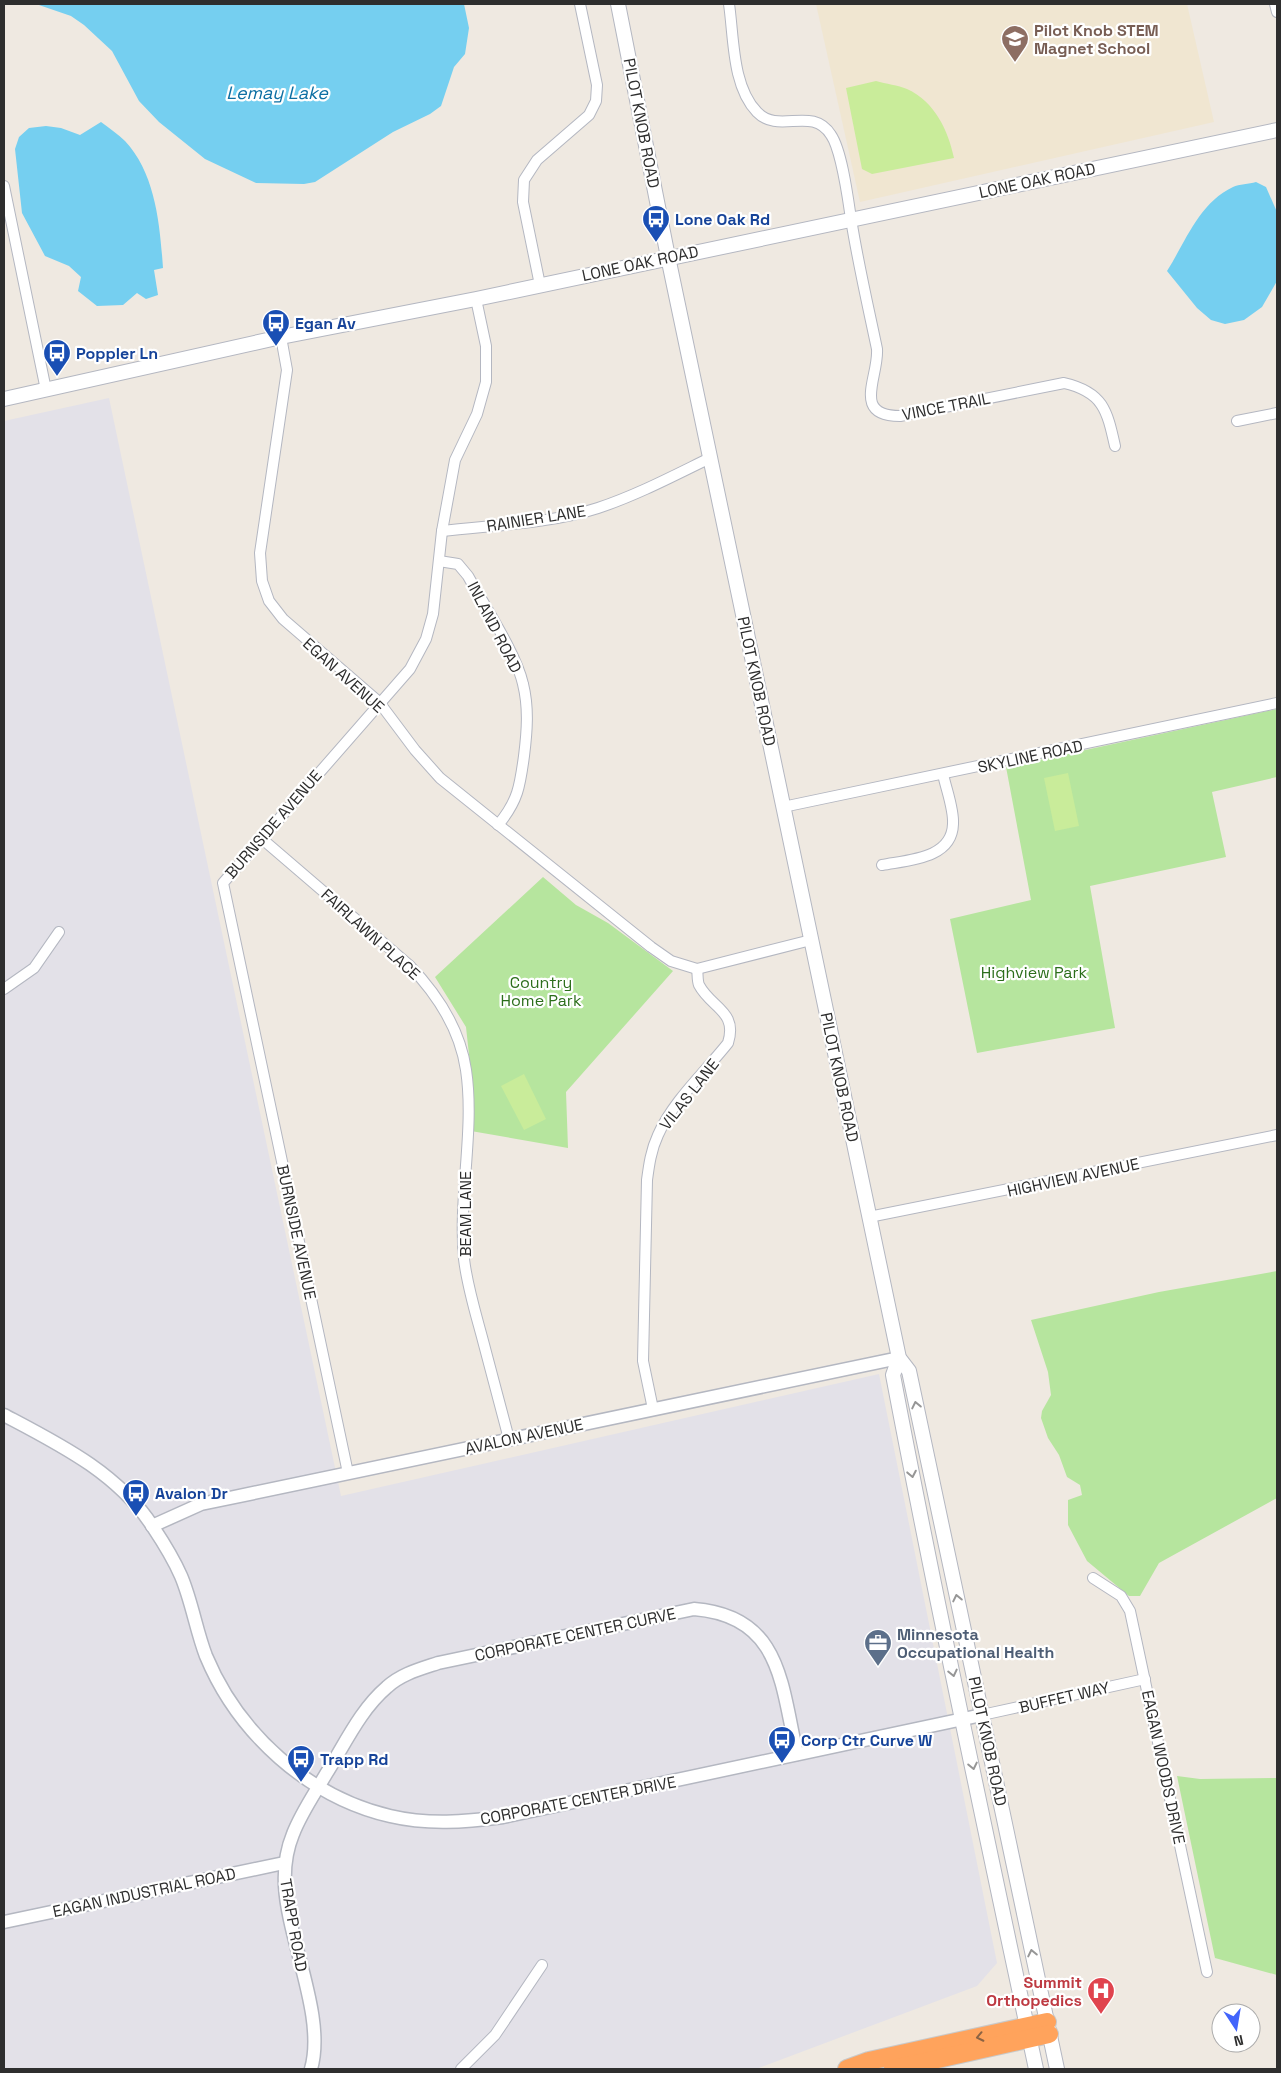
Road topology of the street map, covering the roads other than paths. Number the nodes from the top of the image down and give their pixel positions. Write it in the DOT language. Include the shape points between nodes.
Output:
graph roads {
  1 [pos="580,4"];
  2 [pos="618,4"];
  3 [pos="729,4"];
  4 [pos="1276,4"];
  5 [pos="1277,12"];
  6 [pos="1277,130"];
  7 [pos="4,186"];
  8 [pos="851,219"];
  9 [pos="668,257"];
  10 [pos="540,285"];
  11 [pos="476,298"];
  12 [pos="281,337"];
  13 [pos="46,390"];
  14 [pos="4,399"];
  15 [pos="1277,413"];
  16 [pos="1237,421"];
  17 [pos="1115,446"];
  18 [pos="710,458"];
  19 [pos="442,531"];
  20 [pos="439,561"];
  21 [pos="379,702"];
  22 [pos="1277,703"];
  23 [pos="943,774"];
  24 [pos="783,807"];
  25 [pos="498,826"];
  26 [pos="261,838"];
  27 [pos="882,865"];
  28 [pos="59,932"];
  29 [pos="811,940"];
  30 [pos="697,969"];
  31 [pos="4,989"];
  32 [pos="460,1044"];
  33 [pos="1277,1135"];
  34 [pos="869,1217"];
  35 [pos="899,1358"];
  36 [pos="653,1409"];
  37 [pos="4,1415"];
  38 [pos="509,1439"];
  39 [pos="924,1441"];
  40 [pos="906,1445"];
  41 [pos="348,1473"];
  42 [pos="152,1526"];
  43 [pos="1093,1578"];
  44 [pos="1145,1679"];
  45 [pos="982,1715"];
  46 [pos="962,1719"];
  47 [pos="797,1754"];
  48 [pos="319,1787"];
  49 [pos="284,1863"];
  50 [pos="4,1922"];
  51 [pos="542,1965"];
  52 [pos="1207,1972"];
  53 [pos="1048,2028"];
  54 [pos="1029,2033"];
  55 [pos="311,2069"];
  56 [pos="461,2069"];
  57 [pos="848,2069"];
  58 [pos="893,2069"];
  59 [pos="1036,2069"];
  60 [pos="1056,2069"];
  1 -- 10 [label="street" via="597,85 596,101 589,115 537,160 524,180 523,202"];
  2 -- 9 [label="main road, PILOT KNOB ROAD"];
  3 -- 8 [label="street" via="740,80 749,101 770,121 810,120 826,128 835,144"];
  4 -- 5 [label="street"];
  6 -- 8 [label="main road, LONE OAK ROAD"];
  7 -- 13 [label="street"];
  8 -- 9 [label="main road, LONE OAK ROAD"];
  8 -- 17 [label="street, VINCE TRAIL" via="877,349 878,360 870,390 871,401 877,410 886,416 900,416 1064,383 1080,387 1102,403"];
  9 -- 10 [label="main road, LONE OAK ROAD"];
  9 -- 18 [label="main road, PILOT KNOB ROAD"];
  10 -- 11 [label="main road, LONE OAK ROAD"];
  11 -- 12 [label="main road, LONE OAK ROAD"];
  11 -- 19 [label="street, BURNSIDE AVENUE" via="486,346 486,382 477,414 455,460"];
  12 -- 13 [label="main road, LONE OAK ROAD"];
  12 -- 21 [label="street, EGAN AVENUE" via="287,370 260,553 262,581 269,601 283,620"];
  13 -- 14 [label="main road, LONE OAK ROAD"];
  15 -- 16 [label="street"];
  18 -- 19 [label="street, RAINIER LANE" via="636,494 596,509 554,518"];
  18 -- 24 [label="main road, PILOT KNOB ROAD"];
  19 -- 20 [label="street, BURNSIDE AVENUE"];
  20 -- 21 [label="street, BURNSIDE AVENUE" via="433,614 426,639 410,669"];
  20 -- 25 [label="street, INLAND ROAD" via="458,564 468,576 524,684 528,723 520,790"];
  21 -- 25 [label="street, EGAN AVENUE" via="440,778"];
  21 -- 26 [label="street, BURNSIDE AVENUE"];
  22 -- 23 [label="street, SKYLINE ROAD"];
  23 -- 24 [label="street, SKYLINE ROAD"];
  23 -- 27 [label="street" via="953,824 948,843 933,854"];
  24 -- 29 [label="main road, PILOT KNOB ROAD"];
  25 -- 30 [label="street, EGAN AVENUE" via="671,961"];
  26 -- 32 [label="street, FAIRLAWN PLACE" via="409,965 444,1009"];
  26 -- 41 [label="street, BURNSIDE AVENUE" via="222,882"];
  28 -- 31 [label="street" via="34,968"];
  29 -- 30 [label="street"];
  29 -- 34 [label="main road, PILOT KNOB ROAD"];
  30 -- 36 [label="street, VILAS LANE" via="699,984 727,1016 732,1031 728,1044 670,1115 650,1157 643,1361"];
  32 -- 38 [label="street, BEAM LANE" via="466,1070 468,1110 462,1218 464,1260"];
  33 -- 34 [label="street, HIGHVIEW AVENUE"];
  34 -- 35 [label="main road, PILOT KNOB ROAD"];
  35 -- 36 [label="street, AVALON AVENUE"];
  39 -- 35 [label="main road, PILOT KNOB ROAD, one-way" via="909,1372"];
  35 -- 40 [label="main road, PILOT KNOB ROAD" via="893,1375"];
  36 -- 38 [label="street, AVALON AVENUE"];
  37 -- 42 [label="street, CORPORATE CENTER DRIVE" via="76,1453 120,1488"];
  38 -- 41 [label="street, AVALON AVENUE"];
  39 -- 40 [label="street"];
  45 -- 39 [label="main road, PILOT KNOB ROAD, one-way"];
  40 -- 46 [label="main road, PILOT KNOB ROAD, one-way"];
  41 -- 42 [label="street, AVALON AVENUE" via="201,1504"];
  42 -- 48 [label="street, CORPORATE CENTER DRIVE" via="181,1577 206,1656 228,1700 269,1749"];
  43 -- 44 [label="street, EAGAN WOODS DRIVE" via="1121,1596 1130,1611"];
  44 -- 45 [label="street, BUFFET WAY"];
  44 -- 52 [label="street, EAGAN WOODS DRIVE"];
  45 -- 46 [label="street, CORPORATE CENTER DRIVE"];
  53 -- 45 [label="main road, PILOT KNOB ROAD, one-way"];
  46 -- 47 [label="street, CORPORATE CENTER DRIVE"];
  46 -- 54 [label="main road, PILOT KNOB ROAD, one-way"];
  47 -- 48 [label="street, CORPORATE CENTER DRIVE" via="467,1822 431,1822 390,1816 352,1804"];
  47 -- 48 [label="street, CORPORATE CENTER CURVE" via="778,1669 766,1644 752,1628 734,1617 694,1609 412,1671 388,1686 367,1707"];
  48 -- 49 [label="street, TRAPP ROAD" via="293,1834"];
  49 -- 50 [label="street, EAGAN INDUSTRIAL ROAD"];
  49 -- 55 [label="street, TRAPP ROAD" via="284,1888 314,2030 315,2055"];
  51 -- 56 [label="street" via="495,2036"];
  53 -- 54 [label="highway"];
  53 -- 60 [label="main road, PILOT KNOB ROAD"];
  54 -- 57 [label="highway, one-way" via="869,2061"];
  54 -- 58 [label="highway"];
  54 -- 59 [label="main road, PILOT KNOB ROAD"];
}
